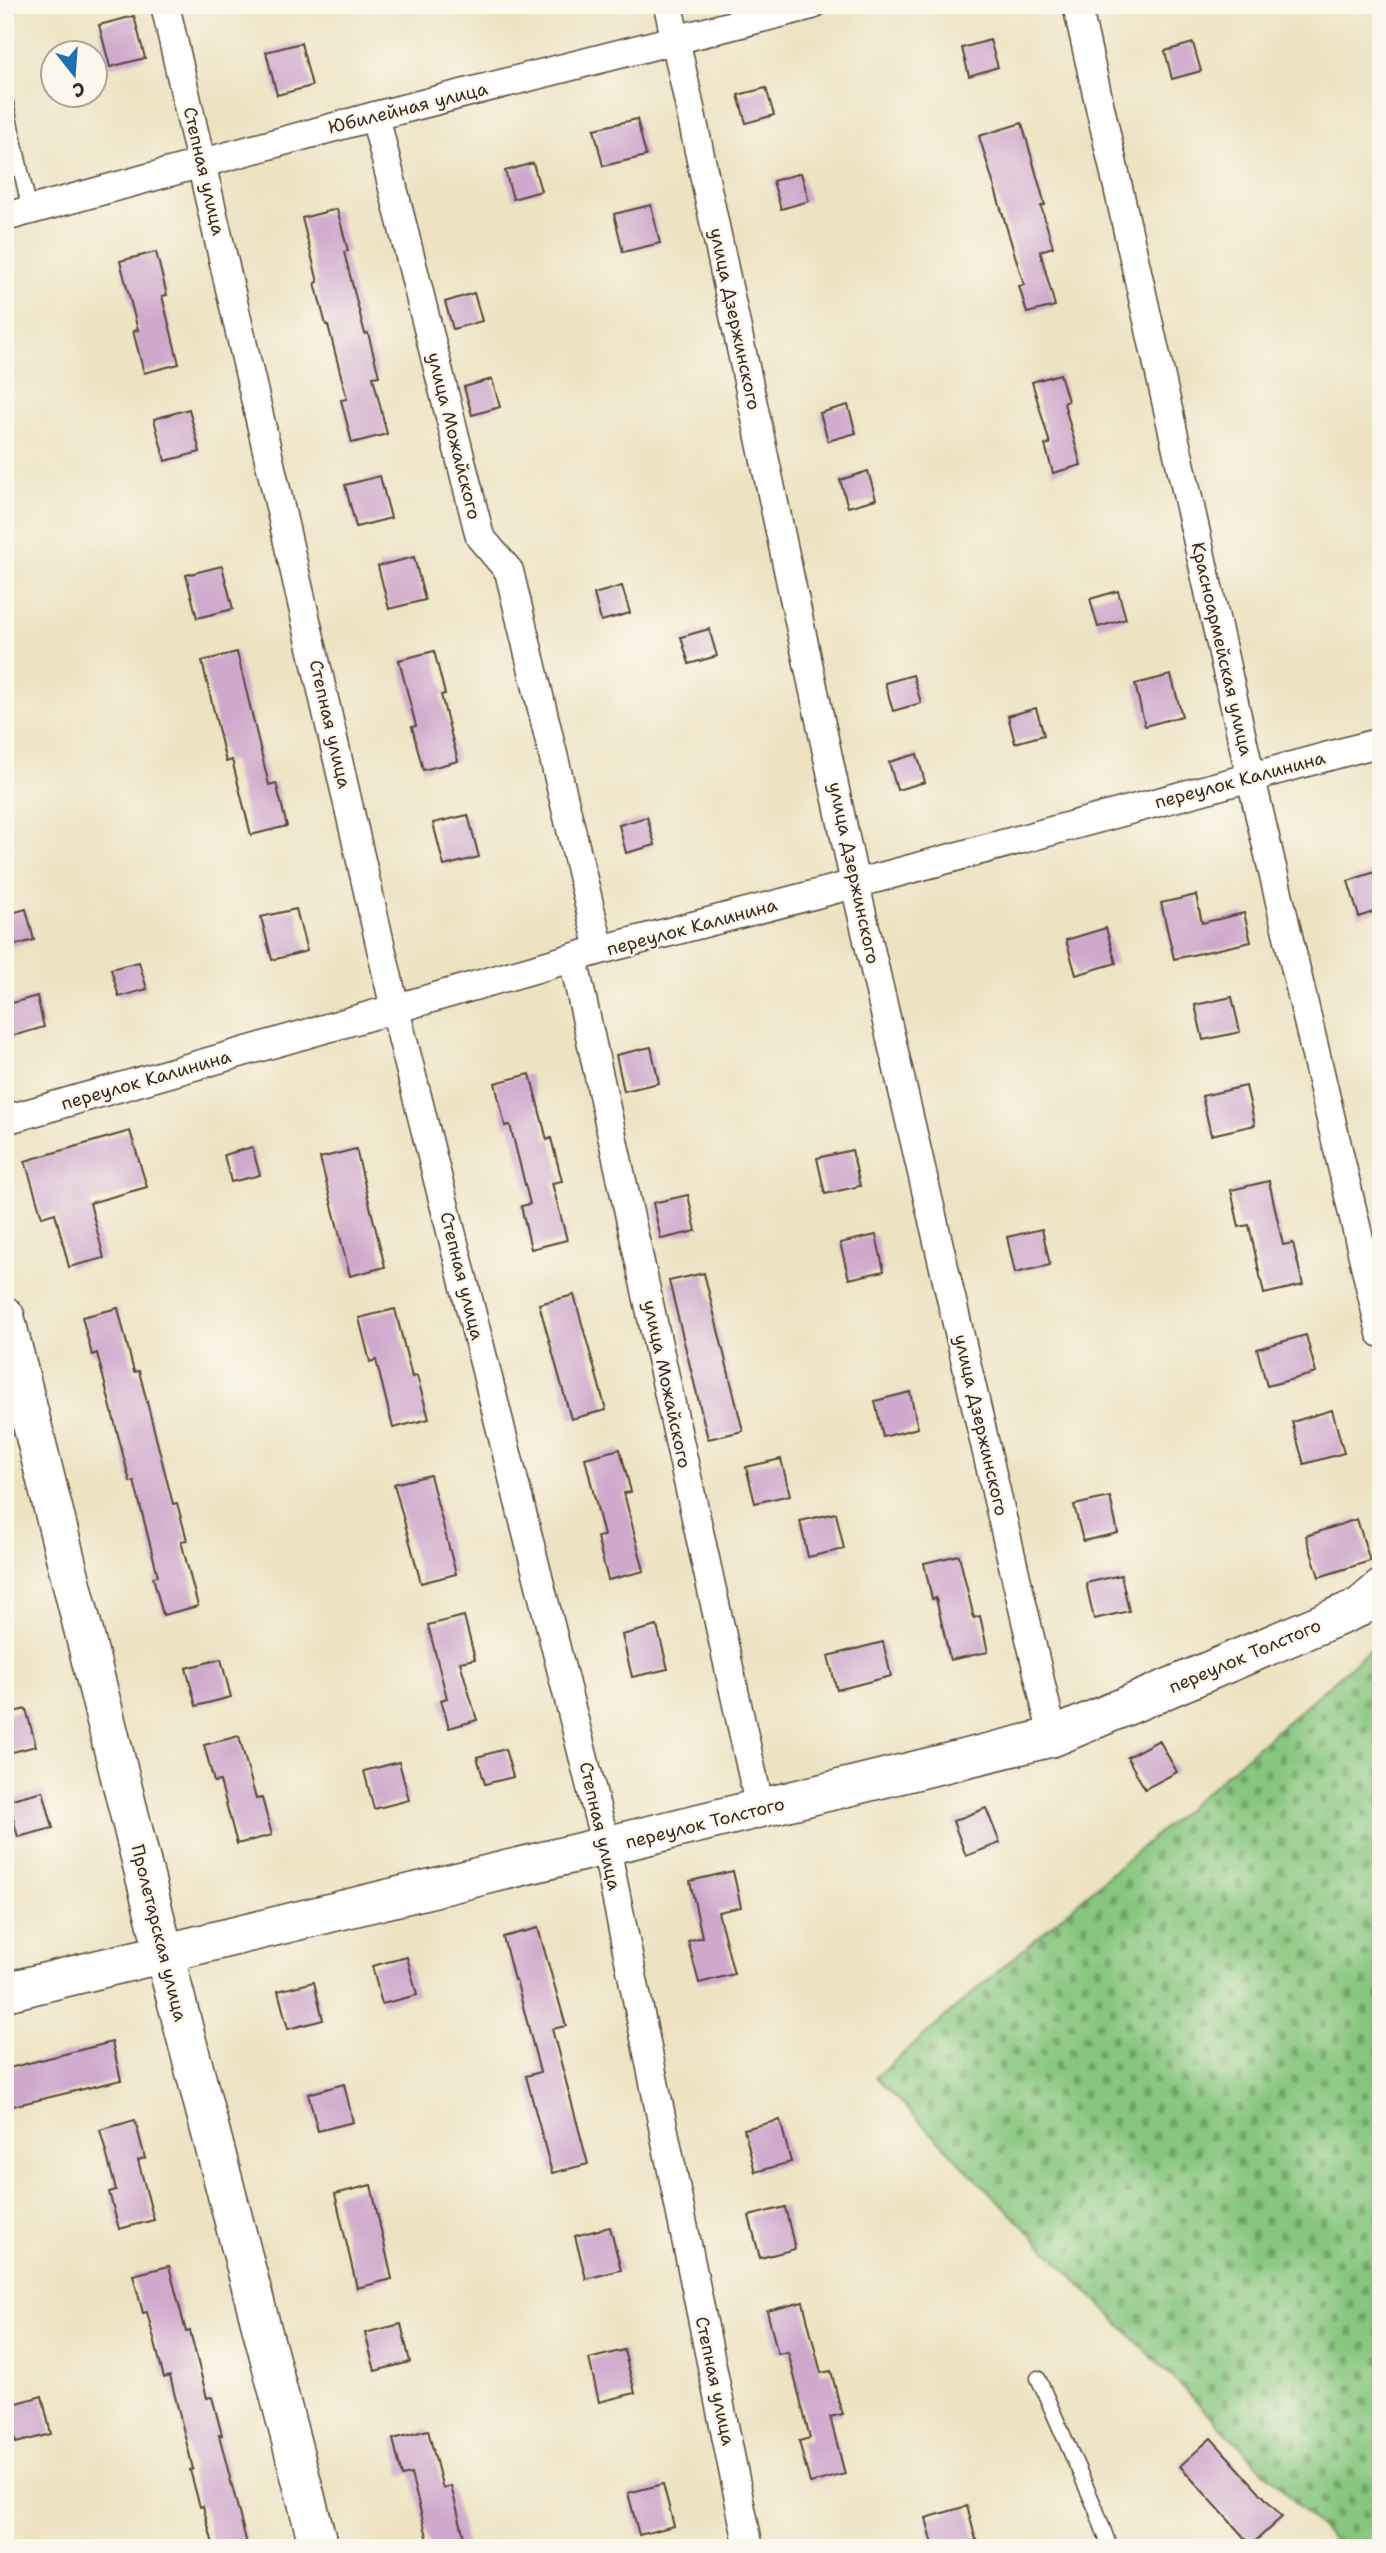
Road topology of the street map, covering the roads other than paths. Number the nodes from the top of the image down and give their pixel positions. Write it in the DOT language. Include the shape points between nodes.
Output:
graph roads {
  1 [pos="165,5"];
  2 [pos="668,5"];
  3 [pos="813,5"];
  4 [pos="1077,5"];
  5 [pos="676,41"];
  6 [pos="5,99"];
  7 [pos="375,116"];
  8 [pos="202,163"];
  9 [pos="18,214"];
  10 [pos="1381,742"];
  11 [pos="1251,778"];
  12 [pos="855,884"];
  13 [pos="600,950"];
  14 [pos="573,958"];
  15 [pos="395,1009"];
  16 [pos="5,1120"];
  17 [pos="5,1316"];
  18 [pos="1381,1333"];
  19 [pos="1381,1589"];
  20 [pos="1054,1737"];
  21 [pos="760,1809"];
  22 [pos="606,1847"];
  23 [pos="164,1953"];
  24 [pos="5,1992"];
  25 [pos="1038,2378"];
  26 [pos="319,2548"];
  27 [pos="749,2548"];
  28 [pos="1110,2548"];
  1 -- 8 [label="street, Степная улица"];
  2 -- 5 [label="street, улица Дзержинского"];
  3 -- 5 [label="street, Юбилейная улица"];
  4 -- 11 [label="street, Красноармейская улица"];
  5 -- 7 [label="street, Юбилейная улица"];
  5 -- 12 [label="street, улица Дзержинского"];
  6 -- 9 [label="lane"];
  7 -- 8 [label="street, Юбилейная улица"];
  7 -- 13 [label="street, улица Можайского" via="480,537 509,571"];
  8 -- 9 [label="street, Юбилейная улица"];
  8 -- 15 [label="street, Степная улица"];
  10 -- 11 [label="street, переулок Калинина"];
  11 -- 12 [label="street, переулок Калинина"];
  11 -- 18 [label="street, Красноармейская улица"];
  12 -- 13 [label="street, переулок Калинина"];
  12 -- 20 [label="street, улица Дзержинского"];
  13 -- 14 [label="street, переулок Калинина"];
  14 -- 15 [label="street, переулок Калинина"];
  14 -- 21 [label="street, улица Можайского"];
  15 -- 16 [label="street, переулок Калинина"];
  15 -- 22 [label="street, Степная улица"];
  17 -- 23 [label="street, Пролетарская улица"];
  19 -- 20 [label="street, переулок Толстого" via="1360,1607"];
  20 -- 21 [label="street, переулок Толстого"];
  21 -- 22 [label="street, переулок Толстого"];
  22 -- 23 [label="street, переулок Толстого"];
  22 -- 27 [label="street, Степная улица"];
  23 -- 24 [label="street, переулок Толстого"];
  23 -- 26 [label="street, Пролетарская улица"];
  25 -- 28 [label="lane"];
}
